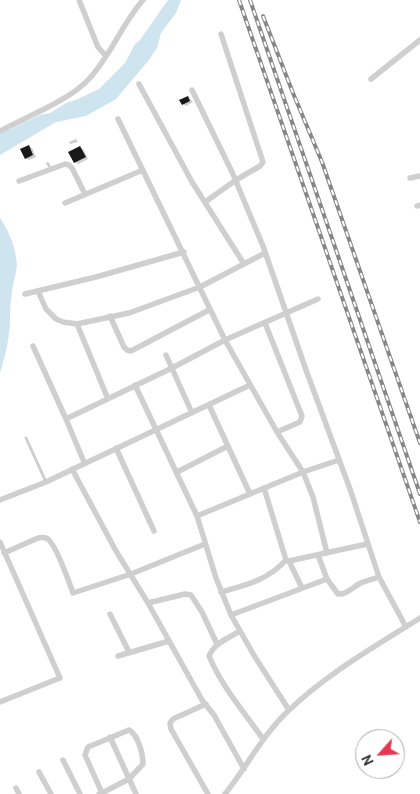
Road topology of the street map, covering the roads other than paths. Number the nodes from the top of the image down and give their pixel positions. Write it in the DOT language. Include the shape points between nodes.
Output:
graph roads {
  1 [pos="80,0"];
  2 [pos="140,2"];
  3 [pos="221,34"];
  4 [pos="420,40"];
  5 [pos="106,56"];
  6 [pos="371,79"];
  7 [pos="139,84"];
  8 [pos="192,90"];
  9 [pos="118,119"];
  10 [pos="0,131"];
  11 [pos="143,170"];
  12 [pos="420,176"];
  13 [pos="410,178"];
  14 [pos="236,180"];
  15 [pos="19,181"];
  16 [pos="85,194"];
  17 [pos="205,202"];
  18 [pos="65,203"];
  19 [pos="184,252"];
  20 [pos="265,253"];
  21 [pos="244,264"];
  22 [pos="200,287"];
  23 [pos="38,291"];
  24 [pos="25,294"];
  25 [pos="318,299"];
  26 [pos="209,310"];
  27 [pos="286,314"];
  28 [pos="110,316"];
  29 [pos="265,323"];
  30 [pos="77,324"];
  31 [pos="225,340"];
  32 [pos="33,346"];
  33 [pos="166,355"];
  34 [pos="172,368"];
  35 [pos="136,385"];
  36 [pos="250,385"];
  37 [pos="108,398"];
  38 [pos="209,405"];
  39 [pos="192,413"];
  40 [pos="66,419"];
  41 [pos="156,429"];
  42 [pos="277,432"];
  43 [pos="26,438"];
  44 [pos="228,446"];
  45 [pos="116,448"];
  46 [pos="339,460"];
  47 [pos="84,462"];
  48 [pos="72,469"];
  49 [pos="177,472"];
  50 [pos="302,472"];
  51 [pos="46,482"];
  52 [pos="264,488"];
  53 [pos="250,494"];
  54 [pos="0,500"];
  55 [pos="196,516"];
  56 [pos="154,531"];
  57 [pos="0,542"];
  58 [pos="205,544"];
  59 [pos="367,544"];
  60 [pos="4,553"];
  61 [pos="327,553"];
  62 [pos="318,555"];
  63 [pos="287,561"];
  64 [pos="131,574"];
  65 [pos="379,577"];
  66 [pos="327,579"];
  67 [pos="302,588"];
  68 [pos="221,592"];
  69 [pos="148,603"];
  70 [pos="110,614"];
  71 [pos="231,615"];
  72 [pos="420,618"];
  73 [pos="406,627"];
  74 [pos="240,631"];
  75 [pos="169,641"];
  76 [pos="217,644"];
  77 [pos="129,652"];
  78 [pos="118,656"];
  79 [pos="0,702"];
  80 [pos="206,704"];
  81 [pos="289,710"];
  82 [pos="110,737"];
  83 [pos="263,739"];
  84 [pos="63,760"];
  85 [pos="244,769"];
  86 [pos="40,772"];
  87 [pos="129,779"];
  88 [pos="51,794"];
  89 [pos="80,794"];
  90 [pos="101,794"];
  91 [pos="136,794"];
  92 [pos="208,794"];
  93 [pos="224,794"];
  1 -- 5 [label="street" via="98,47"];
  2 -- 5 [label="street"];
  3 -- 14 [label="street" via="263,162"];
  4 -- 6 [label="street"];
  5 -- 10 [label="street" via="77,90"];
  7 -- 17 [label="street"];
  8 -- 14 [label="street"];
  9 -- 11 [label="street"];
  11 -- 16 [label="street"];
  11 -- 19 [label="street"];
  12 -- 13 [label="street"];
  14 -- 17 [label="street"];
  14 -- 20 [label="street"];
  15 -- 16 [label="street" via="64,164 72,168"];
  16 -- 18 [label="street"];
  17 -- 21 [label="street"];
  19 -- 22 [label="street"];
  19 -- 23 [label="street"];
  20 -- 21 [label="street"];
  20 -- 27 [label="street"];
  21 -- 22 [label="street"];
  22 -- 26 [label="street"];
  22 -- 28 [label="street" via="130,313"];
  23 -- 24 [label="street"];
  23 -- 30 [label="street" via="46,309 56,318"];
  25 -- 27 [label="street"];
  26 -- 28 [label="street" via="132,351 124,347"];
  26 -- 31 [label="street"];
  27 -- 29 [label="street"];
  27 -- 46 [label="street"];
  28 -- 30 [label="street"];
  29 -- 31 [label="street"];
  29 -- 42 [label="street" via="302,416 300,422"];
  30 -- 37 [label="street"];
  31 -- 34 [label="street"];
  31 -- 36 [label="street"];
  32 -- 40 [label="street"];
  33 -- 34 [label="street"];
  34 -- 35 [label="street"];
  34 -- 39 [label="street"];
  35 -- 37 [label="street"];
  35 -- 41 [label="street"];
  36 -- 38 [label="street"];
  36 -- 42 [label="street"];
  37 -- 40 [label="street"];
  38 -- 39 [label="street"];
  38 -- 44 [label="street"];
  39 -- 41 [label="street"];
  40 -- 47 [label="street"];
  41 -- 45 [label="street"];
  41 -- 49 [label="street"];
  42 -- 50 [label="street"];
  43 -- 51 [label="lane"];
  44 -- 49 [label="street"];
  44 -- 53 [label="street"];
  45 -- 47 [label="street"];
  45 -- 56 [label="street"];
  46 -- 50 [label="street"];
  46 -- 59 [label="street"];
  47 -- 48 [label="street"];
  48 -- 51 [label="street"];
  48 -- 64 [label="street"];
  49 -- 55 [label="street"];
  50 -- 52 [label="street"];
  50 -- 61 [label="street" via="313,497"];
  51 -- 54 [label="street"];
  52 -- 53 [label="street"];
  52 -- 63 [label="street"];
  53 -- 55 [label="street"];
  55 -- 58 [label="street"];
  57 -- 60 [label="street"];
  58 -- 64 [label="street"];
  58 -- 68 [label="street"];
  59 -- 61 [label="street"];
  59 -- 65 [label="street"];
  60 -- 64 [label="street" via="38,538 48,539 73,592"];
  60 -- 79 [label="street" via="60,678"];
  61 -- 62 [label="street"];
  62 -- 63 [label="street"];
  62 -- 66 [label="street"];
  63 -- 67 [label="street"];
  63 -- 68 [label="street" via="269,576"];
  64 -- 69 [label="street"];
  65 -- 66 [label="street" via="340,595 334,592"];
  65 -- 73 [label="street"];
  66 -- 67 [label="street"];
  67 -- 71 [label="street"];
  68 -- 71 [label="street"];
  69 -- 75 [label="street"];
  69 -- 76 [label="street" via="191,595"];
  70 -- 77 [label="street"];
  71 -- 74 [label="street"];
  72 -- 73 [label="street"];
  73 -- 81 [label="street" via="336,671"];
  74 -- 76 [label="street"];
  74 -- 81 [label="street"];
  75 -- 77 [label="street"];
  75 -- 80 [label="street"];
  76 -- 83 [label="street" via="209,656 212,663 233,700"];
  77 -- 78 [label="street"];
  80 -- 85 [label="street"];
  80 -- 92 [label="street" via="173,719 170,729"];
  81 -- 83 [label="street"];
  82 -- 87 [label="street"];
  82 -- 87 [label="street" via="129,730 140,746 144,764"];
  82 -- 90 [label="street" via="88,747 85,755"];
  83 -- 85 [label="street"];
  84 -- 89 [label="street"];
  85 -- 93 [label="street"];
  86 -- 88 [label="street"];
  87 -- 90 [label="street"];
  87 -- 91 [label="street"];
}
